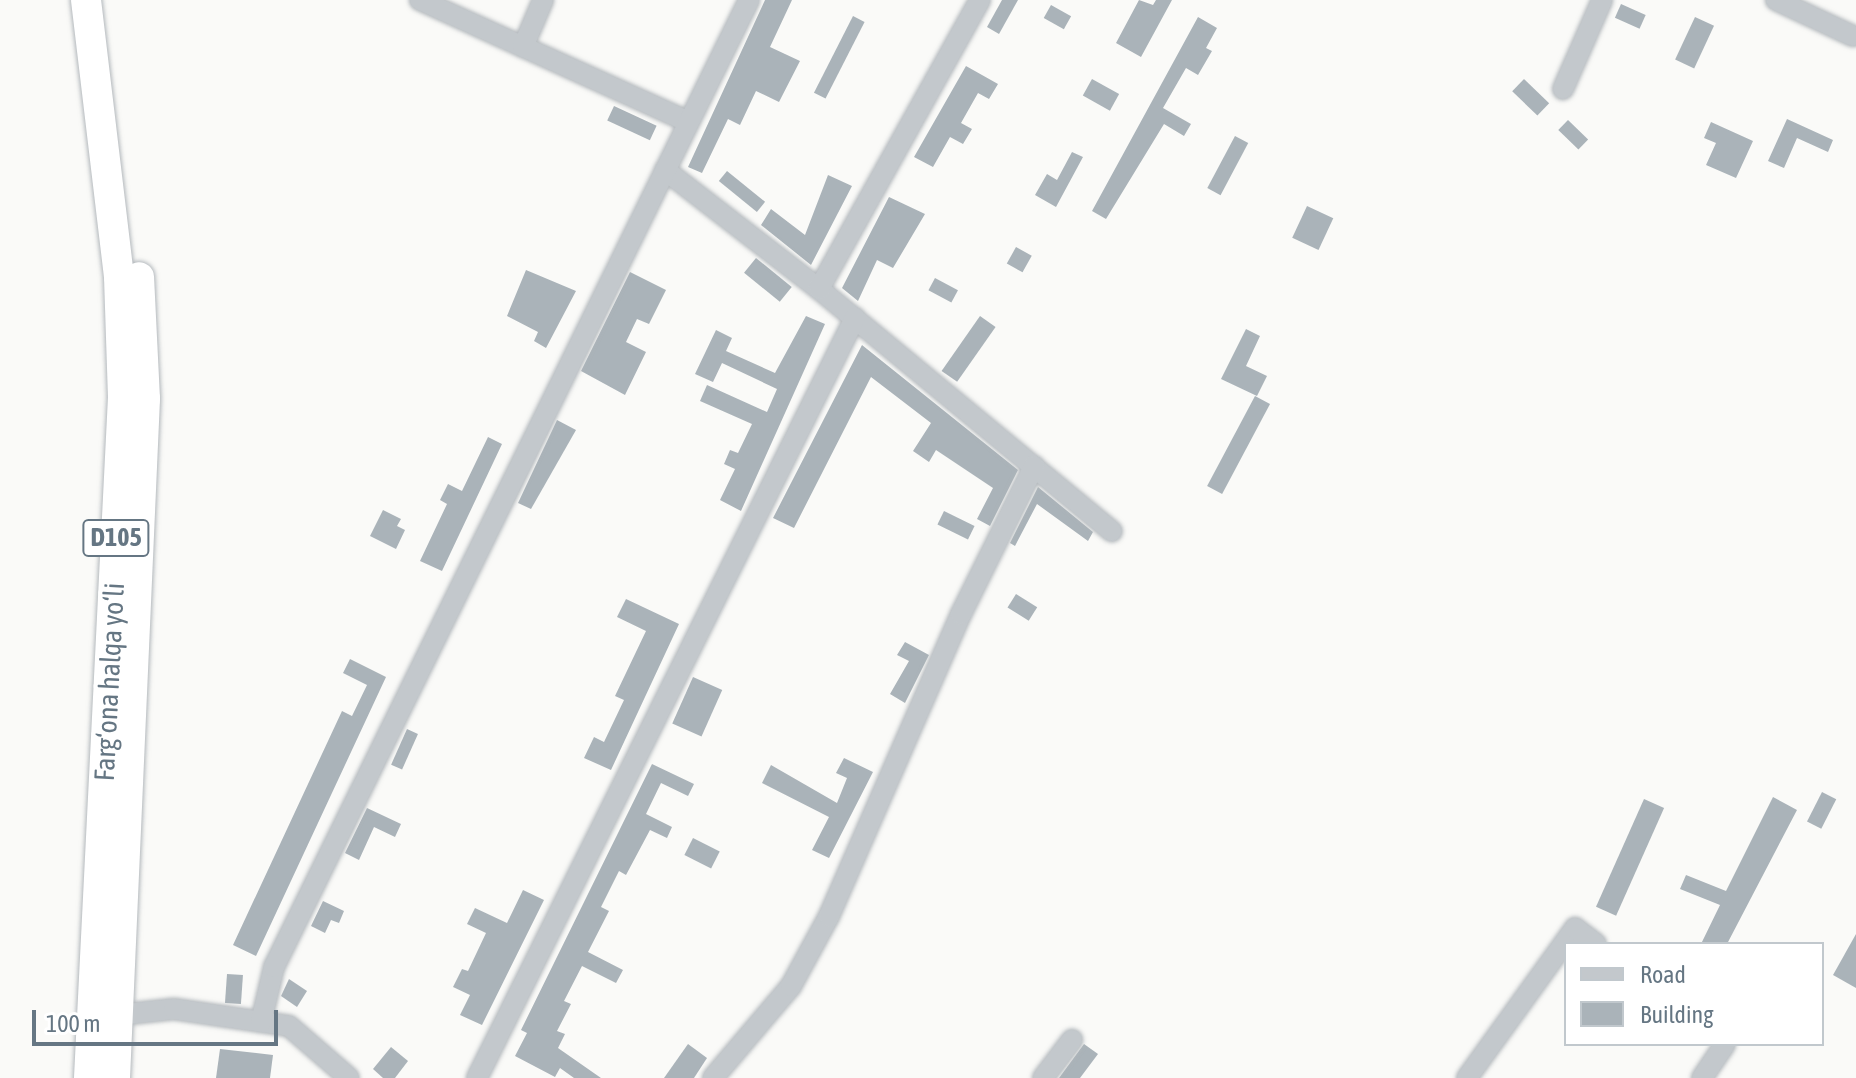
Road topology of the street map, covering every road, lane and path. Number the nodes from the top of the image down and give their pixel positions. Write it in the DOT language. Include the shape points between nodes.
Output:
graph roads {
  1 [pos="86,0"];
  2 [pos="107,0"];
  3 [pos="420,0"];
  4 [pos="543,0"];
  5 [pos="749,0"];
  6 [pos="980,0"];
  7 [pos="1602,0"];
  8 [pos="1776,0"];
  9 [pos="1853,36"];
  10 [pos="523,47"];
  11 [pos="1563,89"];
  12 [pos="689,122"];
  13 [pos="665,170"];
  14 [pos="819,289"];
  15 [pos="855,318"];
  16 [pos="1034,466"];
  17 [pos="1112,531"];
  18 [pos="1565,942"];
  19 [pos="1593,942"];
  20 [pos="1564,943"];
  21 [pos="118,1015"];
  22 [pos="261,1022"];
  23 [pos="1072,1040"];
  24 [pos="1724,1046"];
  25 [pos="89,1078"];
  26 [pos="115,1078"];
  27 [pos="349,1078"];
  28 [pos="477,1078"];
  29 [pos="713,1078"];
  30 [pos="1043,1078"];
  31 [pos="1467,1078"];
  32 [pos="1702,1078"];
  1 -- 25 [label="highway, Farg‘ona halqa yo‘li / D105" via="119,277 123,397"];
  2 -- 21 [label="highway, Farg‘ona halqa yo‘li / D105" via="139,274 145,399"];
  3 -- 10 [label="street"];
  4 -- 10 [label="street"];
  5 -- 12 [label="street"];
  6 -- 14 [label="street"];
  7 -- 11 [label="street"];
  8 -- 9 [label="street"];
  10 -- 12 [label="street"];
  12 -- 13 [label="street"];
  13 -- 14 [label="street"];
  13 -- 22 [label="street" via="274,967"];
  14 -- 15 [label="street"];
  15 -- 16 [label="street"];
  15 -- 28 [label="street"];
  16 -- 17 [label="street"];
  16 -- 29 [label="street" via="961,614 829,916 791,986"];
  18 -- 19 [label="street" via="1575,928"];
  20 -- 31 [label="street"];
  21 -- 22 [label="street" via="174,1009"];
  21 -- 26 [label="highway, Farg‘ona halqa yo‘li / D105"];
  22 -- 27 [label="street" via="289,1026"];
  23 -- 30 [label="street"];
  24 -- 32 [label="street"];
}
